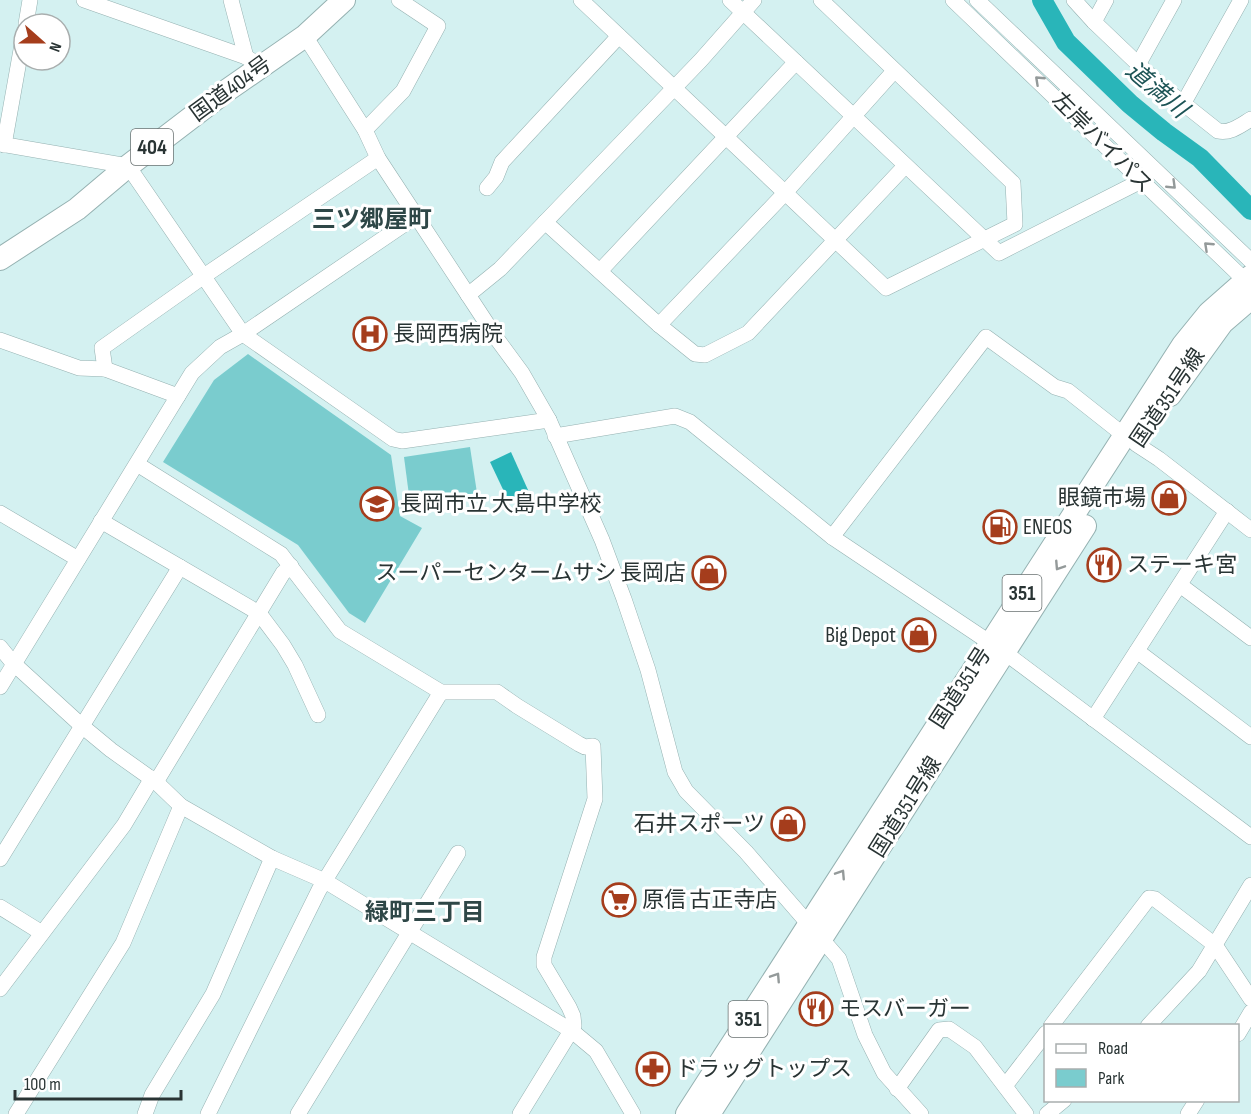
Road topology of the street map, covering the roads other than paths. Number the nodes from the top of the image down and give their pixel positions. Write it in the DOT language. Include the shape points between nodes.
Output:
graph roads {
  1 [pos="84,0"];
  2 [pos="231,0"];
  3 [pos="399,0"];
  4 [pos="581,0"];
  5 [pos="730,0"];
  6 [pos="754,0"];
  7 [pos="821,0"];
  8 [pos="953,0"];
  9 [pos="977,0"];
  10 [pos="1074,0"];
  11 [pos="1106,0"];
  12 [pos="1174,0"];
  13 [pos="1241,0"];
  14 [pos="337,4"];
  15 [pos="743,12"];
  16 [pos="1094,22"];
  17 [pos="304,36"];
  18 [pos="619,36"];
  19 [pos="254,62"];
  20 [pos="796,62"];
  21 [pos="1139,63"];
  22 [pos="894,71"];
  23 [pos="16,72"];
  24 [pos="674,87"];
  25 [pos="1183,104"];
  26 [pos="854,116"];
  27 [pos="1251,119"];
  28 [pos="365,130"];
  29 [pos="725,137"];
  30 [pos="2,145"];
  31 [pos="378,158"];
  32 [pos="128,166"];
  33 [pos="905,166"];
  34 [pos="1135,184"];
  35 [pos="487,188"];
  36 [pos="784,194"];
  37 [pos="415,217"];
  38 [pos="545,222"];
  39 [pos="983,239"];
  40 [pos="835,240"];
  41 [pos="0,259"];
  42 [pos="600,271"];
  43 [pos="204,276"];
  44 [pos="1250,280"];
  45 [pos="468,295"];
  46 [pos="659,325"];
  47 [pos="243,334"];
  48 [pos="0,340"];
  49 [pos="105,369"];
  50 [pos="178,396"];
  51 [pos="549,420"];
  52 [pos="555,436"];
  53 [pos="1130,440"];
  54 [pos="137,464"];
  55 [pos="1227,511"];
  56 [pos="0,513"];
  57 [pos="101,521"];
  58 [pos="1251,530"];
  59 [pos="832,537"];
  60 [pos="78,559"];
  61 [pos="291,566"];
  62 [pos="180,567"];
  63 [pos="1179,585"];
  64 [pos="259,613"];
  65 [pos="1251,638"];
  66 [pos="0,647"];
  67 [pos="997,647"];
  68 [pos="1137,651"];
  69 [pos="13,663"];
  70 [pos="0,687"];
  71 [pos="441,692"];
  72 [pos="318,715"];
  73 [pos="1093,719"];
  74 [pos="82,726"];
  75 [pos="1251,737"];
  76 [pos="154,780"];
  77 [pos="182,806"];
  78 [pos="1251,837"];
  79 [pos="458,853"];
  80 [pos="272,858"];
  81 [pos="0,859"];
  82 [pos="324,881"];
  83 [pos="1251,885"];
  84 [pos="0,907"];
  85 [pos="816,932"];
  86 [pos="42,933"];
  87 [pos="410,934"];
  88 [pos="1215,945"];
  89 [pos="0,989"];
  90 [pos="1251,999"];
  91 [pos="1251,1012"];
  92 [pos="1053,1024"];
  93 [pos="1150,1024"];
  94 [pos="572,1031"];
  95 [pos="1239,1032"];
  96 [pos="1044,1036"];
  97 [pos="1005,1086"];
  98 [pos="897,1089"];
  99 [pos="1063,1102"];
  100 [pos="16,1114"];
  101 [pos="145,1114"];
  102 [pos="208,1114"];
  103 [pos="298,1114"];
  104 [pos="520,1114"];
  105 [pos="633,1114"];
  106 [pos="687,1114"];
  107 [pos="709,1114"];
  108 [pos="921,1114"];
  109 [pos="1026,1114"];
  110 [pos="1047,1114"];
  1 -- 19 [label="street"];
  2 -- 19 [label="street"];
  3 -- 28 [label="street" via="438,26 403,91"];
  4 -- 18 [label="street"];
  5 -- 15 [label="street"];
  6 -- 15 [label="street"];
  7 -- 22 [label="street"];
  44 -- 8 [label="street, 左岸バイパス, one-way" via="1140,181"];
  9 -- 44 [label="street, 左岸バイパス, one-way"];
  10 -- 16 [label="street"];
  11 -- 16 [label="street"];
  12 -- 21 [label="street"];
  13 -- 25 [label="street"];
  14 -- 17 [label="highway, 国道404号 / 404"];
  15 -- 20 [label="street"];
  15 -- 24 [label="street"];
  16 -- 21 [label="street"];
  17 -- 19 [label="highway, 国道404号 / 404"];
  17 -- 28 [label="street"];
  18 -- 24 [label="street"];
  18 -- 35 [label="street" via="502,162"];
  19 -- 32 [label="highway, 国道404号 / 404"];
  20 -- 26 [label="street"];
  20 -- 29 [label="street"];
  21 -- 25 [label="street"];
  22 -- 26 [label="street"];
  22 -- 39 [label="street" via="1013,183 1015,224"];
  23 -- 30 [label="street"];
  24 -- 29 [label="street"];
  24 -- 38 [label="street"];
  25 -- 27 [label="street" via="1225,133"];
  26 -- 33 [label="street"];
  26 -- 36 [label="street"];
  28 -- 31 [label="street"];
  29 -- 36 [label="street"];
  29 -- 42 [label="street"];
  30 -- 32 [label="street"];
  31 -- 37 [label="street"];
  31 -- 43 [label="street"];
  32 -- 41 [label="highway, 国道404号 / 404" via="76,208"];
  32 -- 43 [label="street"];
  33 -- 39 [label="street"];
  33 -- 40 [label="street"];
  34 -- 39 [label="street" via="999,253"];
  36 -- 40 [label="street"];
  36 -- 46 [label="street"];
  37 -- 45 [label="street"];
  37 -- 47 [label="street"];
  38 -- 42 [label="street"];
  38 -- 45 [label="street"];
  39 -- 40 [label="street" via="886,288"];
  40 -- 46 [label="street" via="748,333 731,343 705,355 695,354"];
  42 -- 46 [label="street"];
  43 -- 47 [label="street"];
  43 -- 49 [label="street" via="102,348"];
  44 -- 53 [label="highway, 国道351号 / 351" via="1196,327"];
  45 -- 51 [label="street"];
  47 -- 50 [label="street" via="200,365"];
  47 -- 51 [label="street" via="393,439 402,441"];
  48 -- 49 [label="street" via="79,368"];
  49 -- 50 [label="street"];
  50 -- 54 [label="street"];
  51 -- 52 [label="street"];
  52 -- 59 [label="street" via="675,416 690,422"];
  52 -- 85 [label="street" via="624,599 675,772 686,791"];
  53 -- 55 [label="street"];
  53 -- 59 [label="street" via="1068,391 1054,387 986,337"];
  53 -- 67 [label="highway, 国道351号 / 351"];
  54 -- 57 [label="street"];
  54 -- 61 [label="street" via="281,554"];
  55 -- 58 [label="street"];
  55 -- 63 [label="street"];
  56 -- 60 [label="street"];
  57 -- 60 [label="street"];
  57 -- 62 [label="street"];
  59 -- 67 [label="street"];
  60 -- 69 [label="street"];
  61 -- 64 [label="street"];
  61 -- 71 [label="street" via="340,631"];
  62 -- 64 [label="street"];
  62 -- 74 [label="street"];
  63 -- 65 [label="street"];
  63 -- 68 [label="street"];
  64 -- 72 [label="street" via="295,665"];
  64 -- 76 [label="street"];
  66 -- 69 [label="street"];
  67 -- 73 [label="street"];
  67 -- 85 [label="highway, 国道351号 / 351"];
  68 -- 73 [label="street"];
  68 -- 75 [label="street"];
  69 -- 70 [label="street"];
  69 -- 74 [label="street"];
  71 -- 82 [label="street"];
  71 -- 94 [label="street" via="497,692 579,744 593,746 595,799 544,957 544,965 573,1016"];
  73 -- 78 [label="street"];
  74 -- 76 [label="street"];
  74 -- 81 [label="street"];
  76 -- 77 [label="street"];
  76 -- 86 [label="street"];
  77 -- 80 [label="street"];
  77 -- 100 [label="street" via="123,943"];
  79 -- 87 [label="street"];
  80 -- 82 [label="street"];
  80 -- 101 [label="street" via="213,994 152,1095"];
  82 -- 87 [label="street"];
  82 -- 102 [label="street"];
  83 -- 88 [label="street"];
  84 -- 86 [label="street"];
  85 -- 98 [label="street" via="843,967 865,1035 884,1073"];
  106 -- 85 [label="highway, 国道351号 / 351, one-way"];
  85 -- 107 [label="highway, 351"];
  86 -- 89 [label="street"];
  87 -- 94 [label="street"];
  87 -- 103 [label="street"];
  88 -- 90 [label="street"];
  88 -- 92 [label="street" via="1149,898"];
  88 -- 93 [label="street" via="1199,971"];
  91 -- 95 [label="street"];
  94 -- 104 [label="street"];
  94 -- 105 [label="street" via="596,1051"];
  96 -- 97 [label="street"];
  97 -- 98 [label="street" via="975,1047 949,1029 939,1030"];
  97 -- 109 [label="street"];
  98 -- 108 [label="street"];
  99 -- 110 [label="street"];
}
